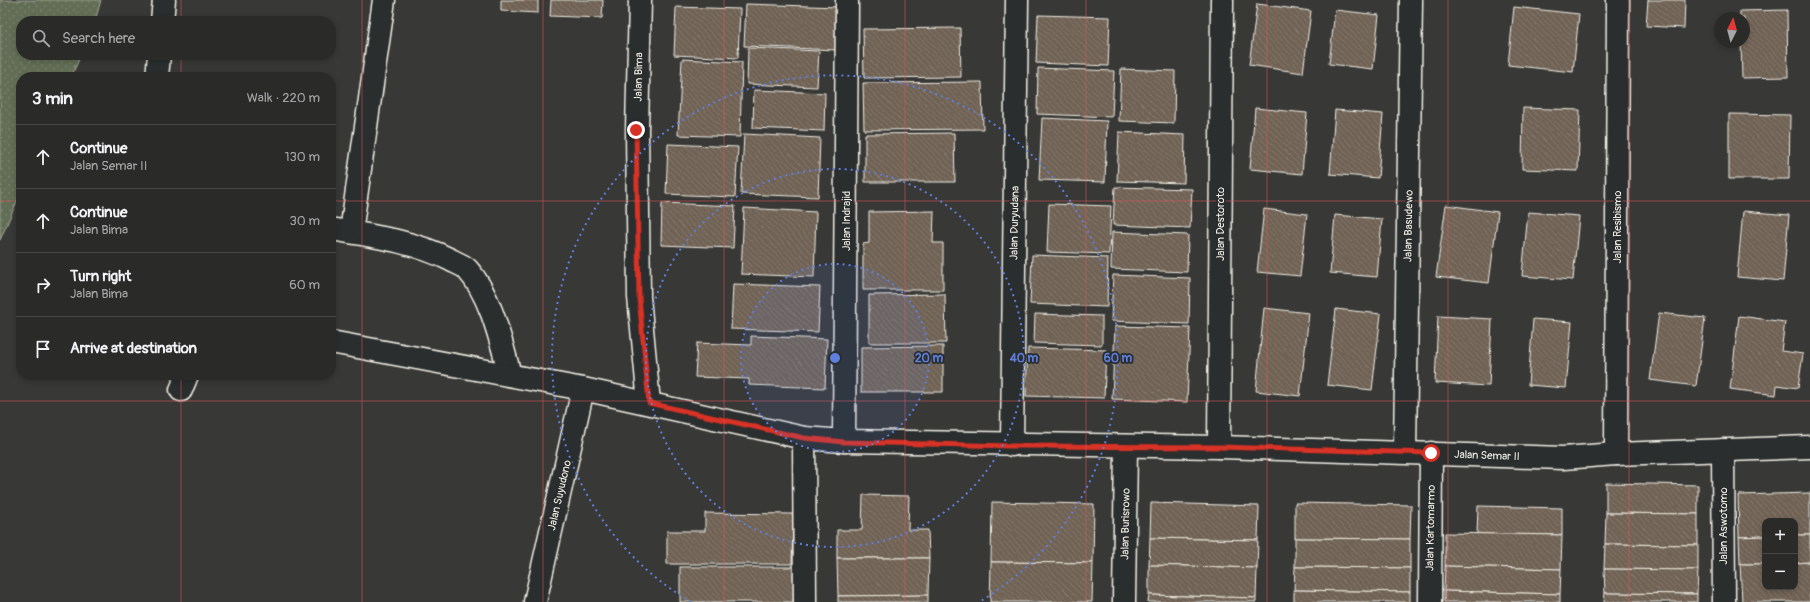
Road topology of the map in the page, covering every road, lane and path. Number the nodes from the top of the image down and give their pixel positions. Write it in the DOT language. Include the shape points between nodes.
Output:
graph roads {
  1 [pos="164,0"];
  2 [pos="384,0"];
  3 [pos="640,0"];
  4 [pos="847,0"];
  5 [pos="1017,0"];
  6 [pos="1222,0"];
  7 [pos="1411,0"];
  8 [pos="1618,0"];
  9 [pos="162,16"];
  10 [pos="159,60"];
  11 [pos="158,72"];
  12 [pos="341,231"];
  13 [pos="336,343"];
  14 [pos="510,375"];
  15 [pos="583,389"];
  16 [pos="649,403"];
  17 [pos="804,438"];
  18 [pos="844,442"];
  19 [pos="1012,446"];
  20 [pos="1126,446"];
  21 [pos="1219,447"];
  22 [pos="1810,447"];
  23 [pos="1723,450"];
  24 [pos="1405,452"];
  25 [pos="1431,453"];
  26 [pos="1616,454"];
  27 [pos="535,602"];
  28 [pos="805,602"];
  29 [pos="1124,602"];
  30 [pos="1430,602"];
  31 [pos="1724,602"];
  1 -- 9 [label="street"];
  2 -- 12 [label="street"];
  3 -- 16 [label="street, Jalan Bima" via="636,130 639,297"];
  4 -- 18 [label="street, Jalan Indrajid"];
  5 -- 19 [label="street, Jalan Duryudana"];
  6 -- 21 [label="street, Jalan Destoroto"];
  7 -- 24 [label="street, Jalan Basudewo"];
  8 -- 26 [label="street, Jalan Resibismo"];
  10 -- 11 [label="street"];
  12 -- 14 [label="street" via="396,240 432,251 466,268 483,293 498,331"];
  13 -- 14 [label="street"];
  14 -- 15 [label="street"];
  15 -- 16 [label="street"];
  15 -- 27 [label="street, Jalan Suyudono"];
  16 -- 17 [label="street"];
  17 -- 18 [label="street, Jalan Semar II"];
  17 -- 28 [label="street"];
  18 -- 19 [label="street, Jalan Semar II"];
  19 -- 20 [label="street, Jalan Semar II"];
  20 -- 21 [label="street, Jalan Semar II"];
  20 -- 29 [label="street, Jalan Burisrowo"];
  21 -- 24 [label="street, Jalan Semar II"];
  22 -- 23 [label="street, Jalan Semar II"];
  23 -- 26 [label="street, Jalan Semar II"];
  23 -- 31 [label="street, Jalan Aswotomo"];
  24 -- 25 [label="street, Jalan Semar II"];
  25 -- 26 [label="street, Jalan Semar II" via="1563,458"];
  25 -- 30 [label="street, Jalan Kartomarmo"];
}
